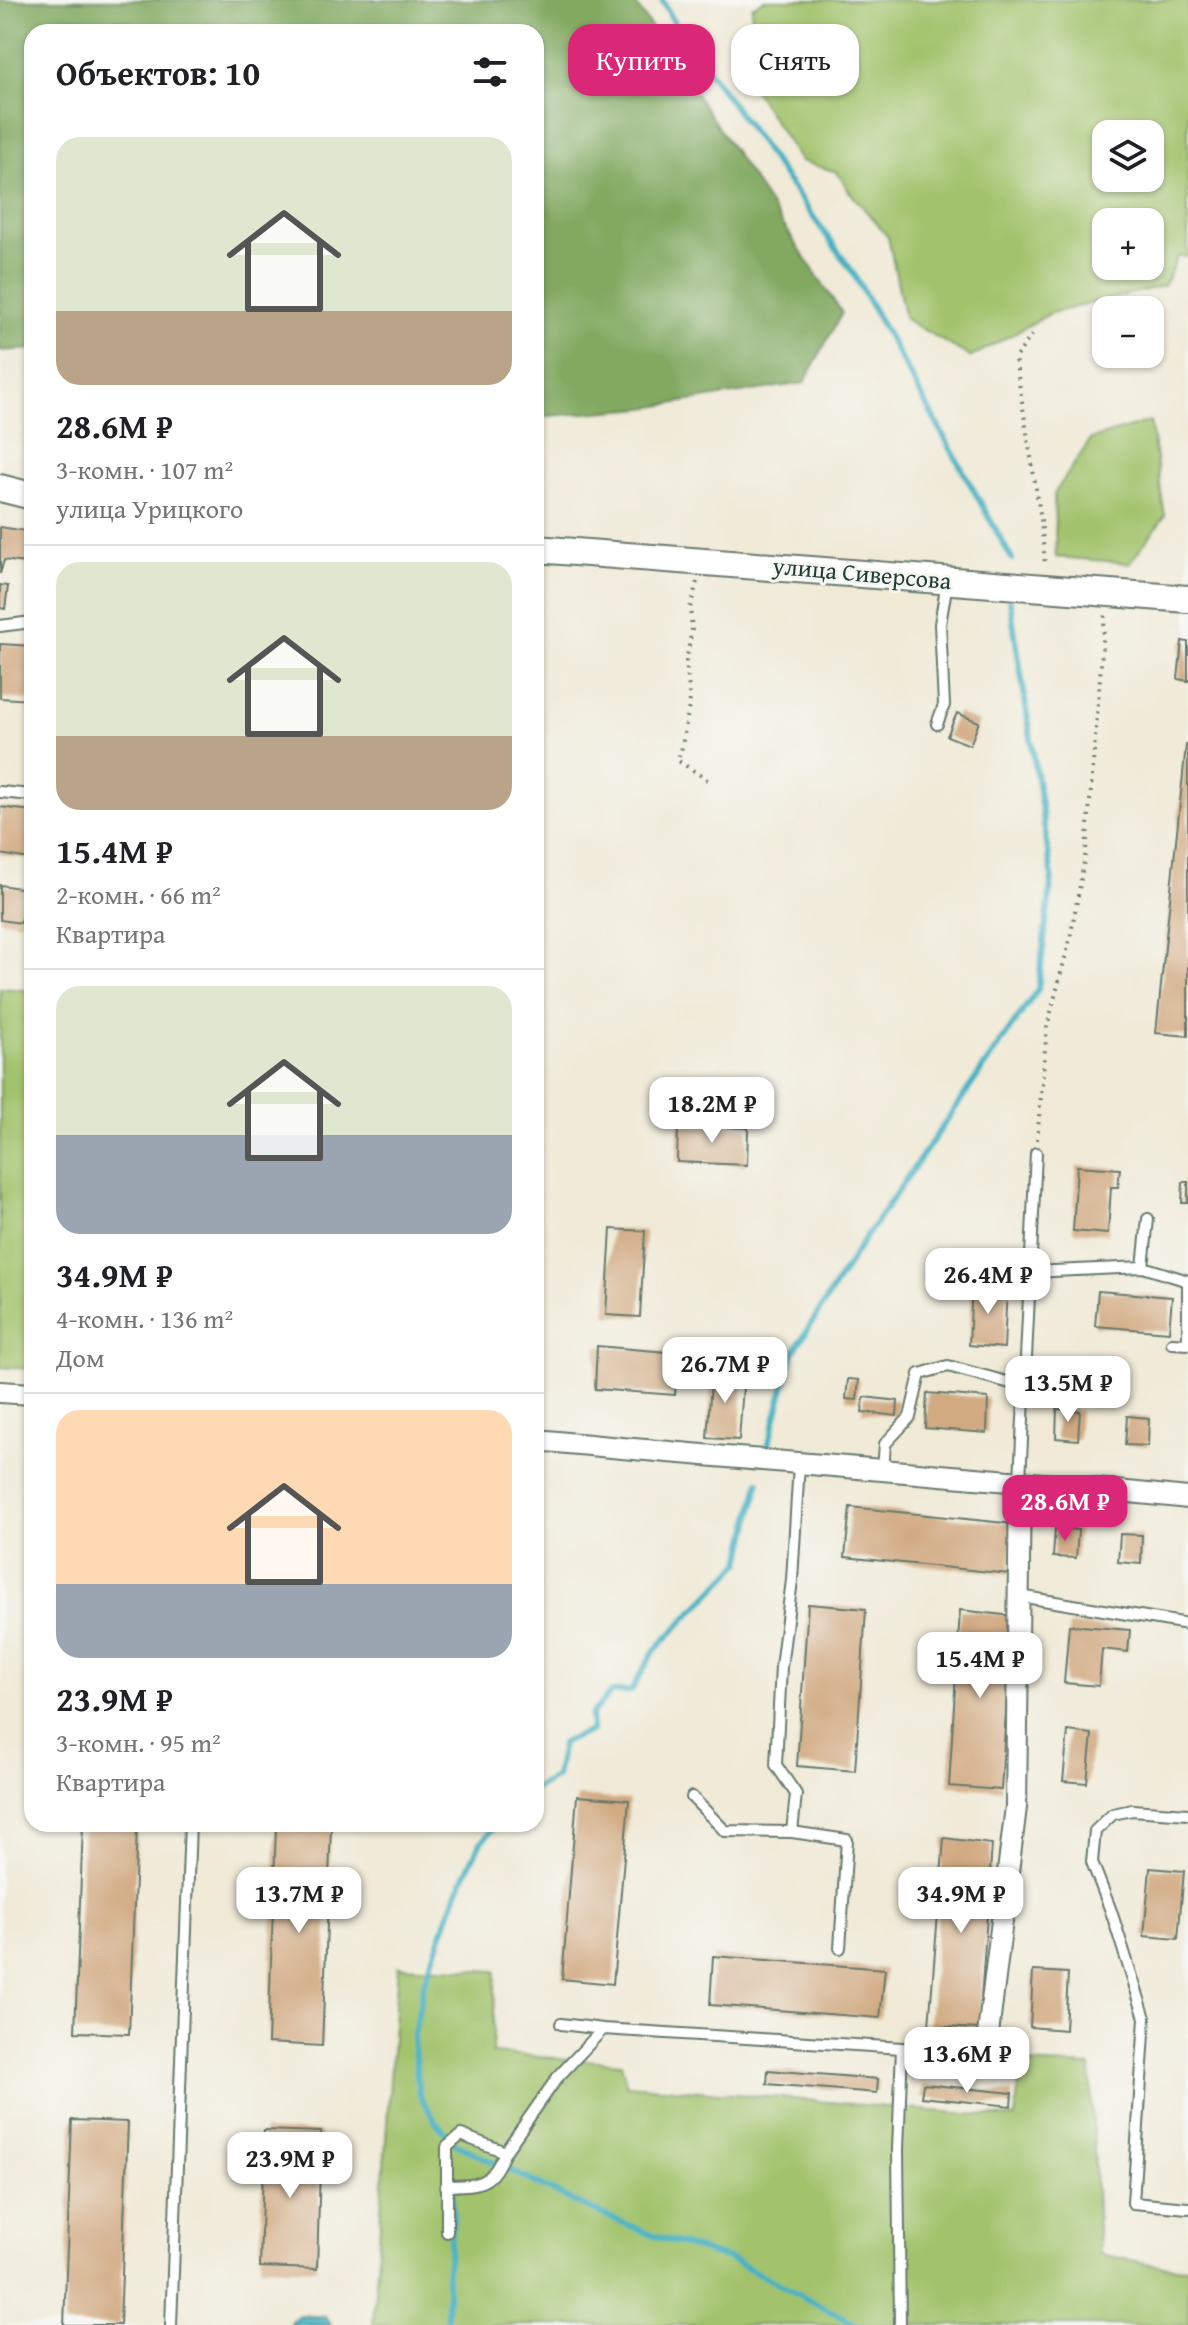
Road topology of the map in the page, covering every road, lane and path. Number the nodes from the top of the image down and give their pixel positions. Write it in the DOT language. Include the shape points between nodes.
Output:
graph roads {
  1 [pos="1032,335"];
  2 [pos="0,488"];
  3 [pos="24,494"];
  4 [pos="544,550"];
  5 [pos="700,560"];
  6 [pos="947,580"];
  7 [pos="1047,587"];
  8 [pos="1107,592"];
  9 [pos="1188,599"];
  10 [pos="24,623"];
  11 [pos="0,626"];
  12 [pos="937,724"];
  13 [pos="709,781"];
  14 [pos="0,792"];
  15 [pos="24,794"];
  16 [pos="1036,1153"];
  17 [pos="1148,1219"];
  18 [pos="1143,1267"];
  19 [pos="1031,1272"];
  20 [pos="1172,1343"];
  21 [pos="1188,1344"];
  22 [pos="1025,1387"];
  23 [pos="0,1392"];
  24 [pos="24,1394"];
  25 [pos="544,1441"];
  26 [pos="799,1464"];
  27 [pos="883,1470"];
  28 [pos="1020,1480"];
  29 [pos="1188,1498"];
  30 [pos="1019,1596"];
  31 [pos="1188,1624"];
  32 [pos="692,1797"];
  33 [pos="1188,1814"];
  34 [pos="190,1832"];
  35 [pos="792,1832"];
  36 [pos="840,1948"];
  37 [pos="561,2024"];
  38 [pos="603,2029"];
  39 [pos="988,2034"];
  40 [pos="902,2048"];
  41 [pos="505,2152"];
  42 [pos="446,2186"];
  43 [pos="1188,2208"];
  44 [pos="447,2232"];
  45 [pos="171,2325"];
  46 [pos="900,2325"];
  1 -- 7 [label="path" via="1015,358"];
  2 -- 3 [label="street"];
  4 -- 5 [label="street, улица Сиверсова"];
  5 -- 6 [label="street, улица Сиверсова"];
  5 -- 13 [label="path" via="686,661 690,700 677,760"];
  6 -- 7 [label="street, улица Сиверсова"];
  6 -- 12 [label="lane" via="940,624 944,705"];
  7 -- 8 [label="street, улица Сиверсова"];
  8 -- 9 [label="street, улица Сиверсова"];
  8 -- 16 [label="path" via="1086,851 1047,1027"];
  10 -- 11 [label="lane"];
  14 -- 15 [label="lane"];
  16 -- 19 [label="lane"];
  17 -- 18 [label="lane"];
  18 -- 19 [label="lane"];
  18 -- 21 [label="lane" via="1188,1281"];
  19 -- 22 [label="lane"];
  20 -- 21 [label="lane"];
  22 -- 27 [label="lane" via="948,1366 920,1374 910,1417 885,1444"];
  22 -- 28 [label="lane"];
  23 -- 24 [label="street"];
  25 -- 26 [label="street"];
  26 -- 27 [label="street"];
  26 -- 35 [label="lane" via="776,1765 796,1794"];
  27 -- 28 [label="street"];
  28 -- 29 [label="street"];
  28 -- 30 [label="street"];
  30 -- 31 [label="lane"];
  30 -- 39 [label="street" via="1016,1807"];
  32 -- 35 [label="lane" via="725,1831"];
  33 -- 43 [label="lane" via="1113,1814 1095,1831 1092,1862 1145,2018 1133,2203"];
  34 -- 45 [label="lane"];
  35 -- 36 [label="lane" via="847,1840"];
  37 -- 38 [label="lane"];
  38 -- 40 [label="lane"];
  38 -- 41 [label="lane" via="557,2078"];
  39 -- 40 [label="lane" via="972,2054"];
  40 -- 46 [label="lane"];
  41 -- 42 [label="lane" via="496,2174 477,2185"];
  41 -- 42 [label="lane" via="461,2135 447,2147"];
  42 -- 44 [label="lane"];
}
